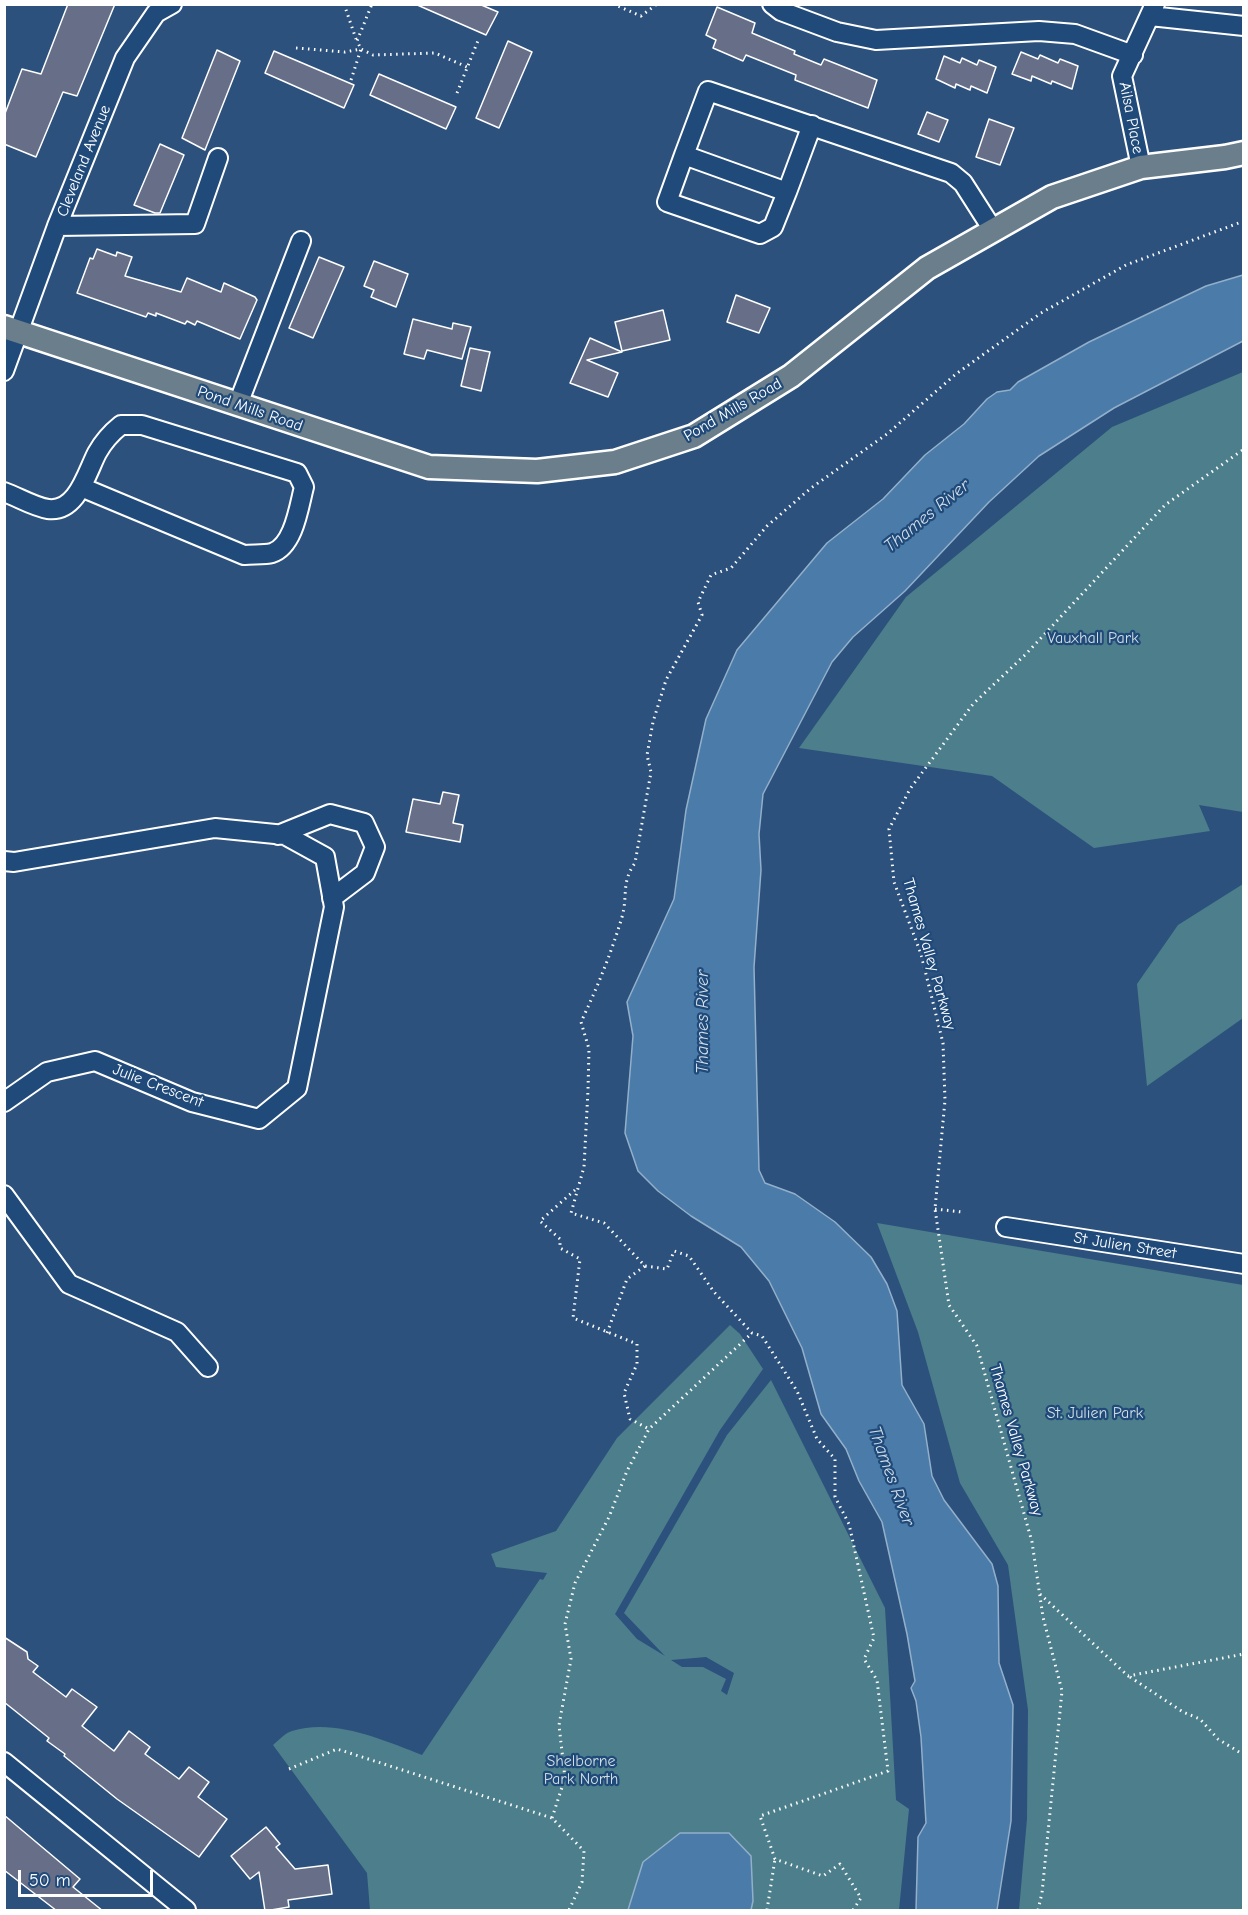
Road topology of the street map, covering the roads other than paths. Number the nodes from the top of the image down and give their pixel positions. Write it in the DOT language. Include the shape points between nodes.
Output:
graph roads {
  1 [pos="172,4"];
  2 [pos="772,4"];
  3 [pos="1153,10"];
  4 [pos="1244,26"];
  5 [pos="1133,55"];
  6 [pos="812,125"];
  7 [pos="1244,153"];
  8 [pos="684,154"];
  9 [pos="218,158"];
  10 [pos="1141,167"];
  11 [pos="787,192"];
  12 [pos="57,226"];
  13 [pos="993,230"];
  14 [pos="301,241"];
  15 [pos="12,329"];
  16 [pos="4,371"];
  17 [pos="238,404"];
  18 [pos="81,488"];
  19 [pos="4,492"];
  20 [pos="278,835"];
  21 [pos="4,861"];
  22 [pos="332,898"];
  23 [pos="4,1102"];
  24 [pos="4,1195"];
  25 [pos="1006,1227"];
  26 [pos="1244,1264"];
  27 [pos="208,1367"];
  28 [pos="4,1762"];
  29 [pos="186,1911"];
  1 -- 12 [label="street, Cleveland Avenue" via="156,13 125,58"];
  2 -- 5 [label="street" via="837,32 876,40 1039,31 1075,34"];
  3 -- 4 [label="street"];
  3 -- 5 [label="street, Ailsa Place"];
  5 -- 10 [label="street, Ailsa Place" via="1122,76"];
  6 -- 8 [label="street" via="708,91"];
  6 -- 11 [label="street"];
  6 -- 13 [label="street" via="951,173 963,183"];
  7 -- 10 [label="main road, Pond Mills Road"];
  8 -- 11 [label="street"];
  8 -- 11 [label="street" via="668,202 760,234 773,227"];
  9 -- 12 [label="street" via="195,224"];
  10 -- 13 [label="main road, Pond Mills Road" via="1052,197"];
  12 -- 15 [label="street, Cleveland Avenue"];
  13 -- 17 [label="main road, Pond Mills Road" via="927,268 791,376 694,436 615,462 537,471 429,467"];
  14 -- 17 [label="street"];
  15 -- 16 [label="street, Cleveland Avenue"];
  15 -- 17 [label="main road, Pond Mills Road"];
  18 -- 18 [label="street" via="98,452 121,425 142,425 297,473 304,487 294,525 284,544 273,553 244,555"];
  18 -- 19 [label="street" via="63,506 49,509"];
  20 -- 21 [label="street, Julie Crescent" via="215,828"];
  20 -- 22 [label="street, Julie Crescent" via="325,857"];
  20 -- 22 [label="street, Julie Crescent" via="330,814 364,823 375,847 365,873"];
  22 -- 23 [label="street, Julie Crescent" via="334,907 297,1088 259,1119 192,1102 94,1061 47,1072"];
  24 -- 27 [label="street" via="69,1284 177,1332"];
  25 -- 26 [label="street, St Julien Street"];
  28 -- 29 [label="street"];
}
